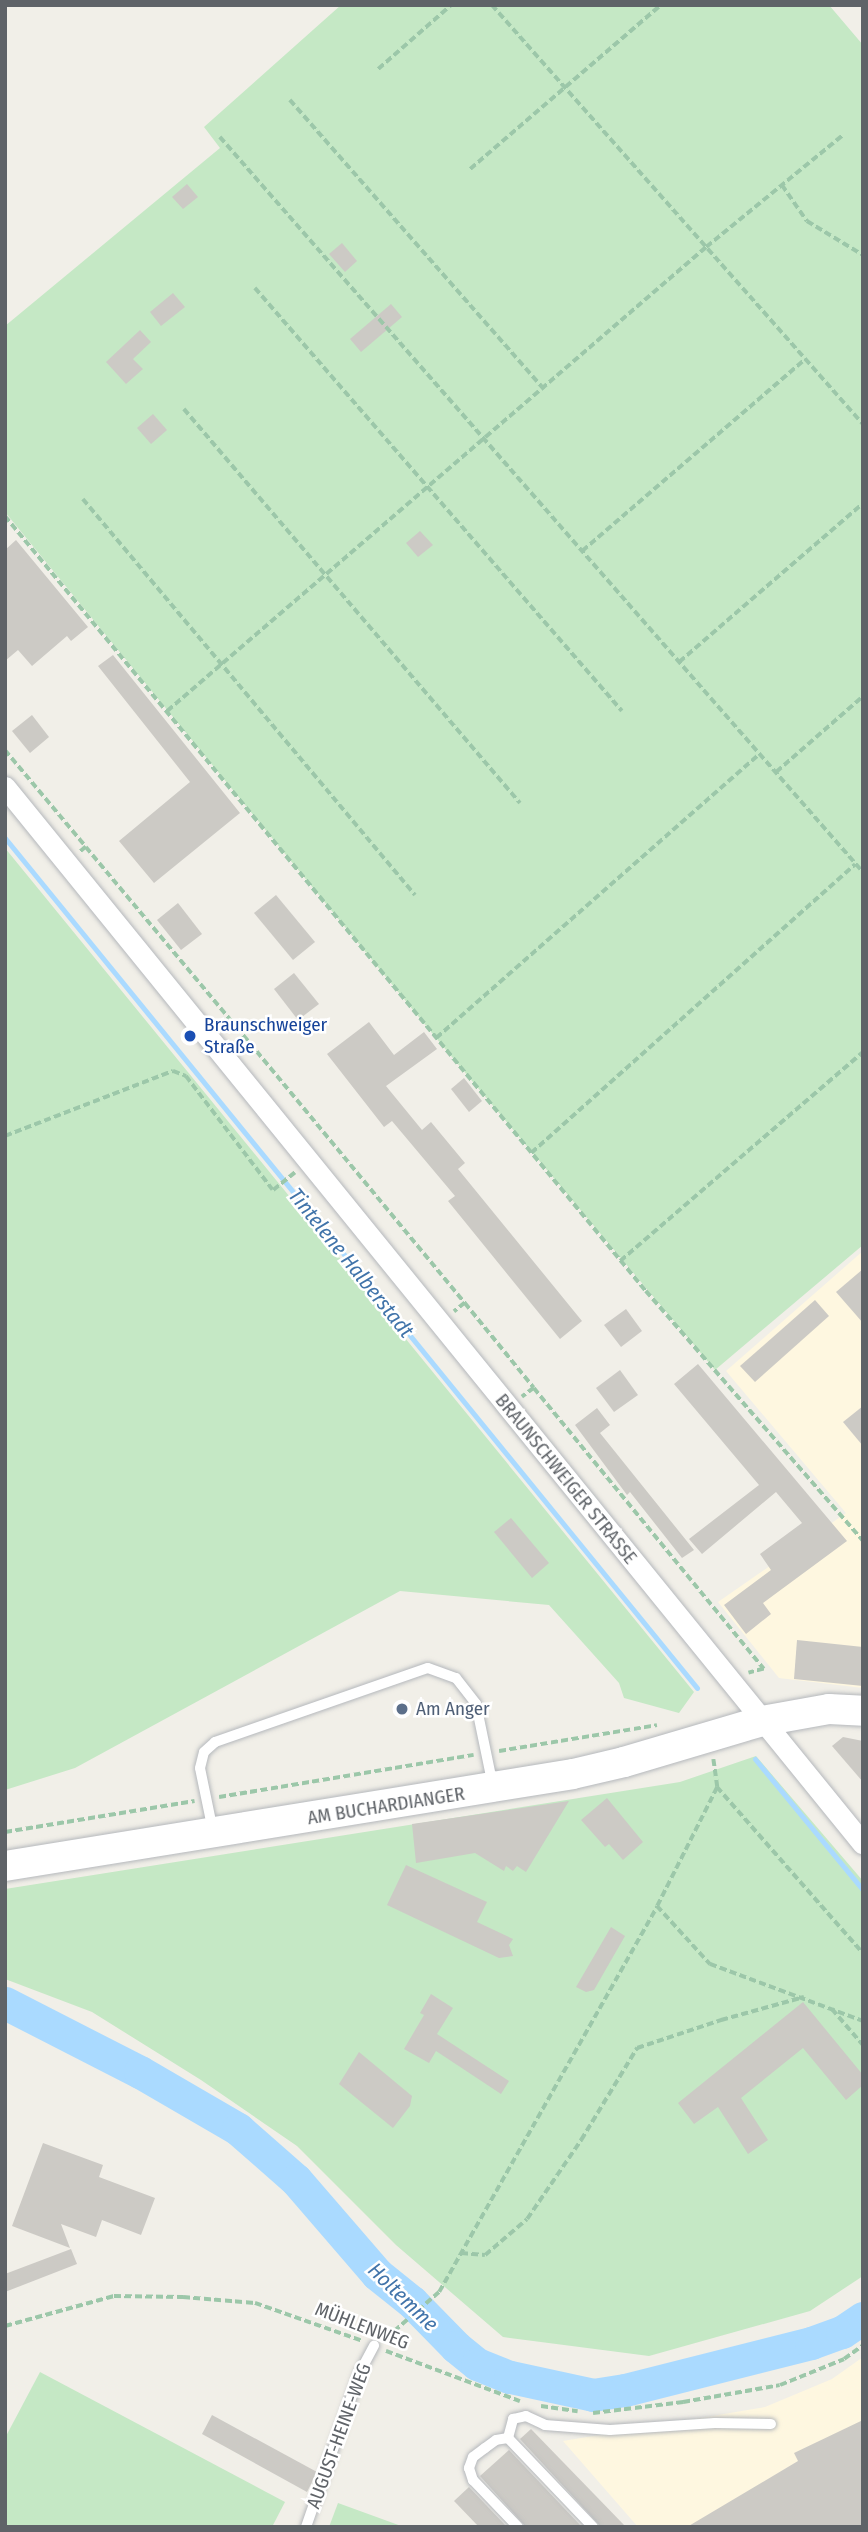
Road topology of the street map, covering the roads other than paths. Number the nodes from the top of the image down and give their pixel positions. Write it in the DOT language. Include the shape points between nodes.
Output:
graph roads {
  1 [pos="5,787"];
  2 [pos="863,1711"];
  3 [pos="762,1721"];
  4 [pos="494,1788"];
  5 [pos="213,1834"];
  6 [pos="863,1843"];
  7 [pos="5,1867"];
  8 [pos="374,2346"];
  9 [pos="771,2424"];
  10 [pos="508,2438"];
  11 [pos="306,2527"];
  12 [pos="518,2527"];
  13 [pos="593,2527"];
  1 -- 3 [label="street, BRAUNSCHWEIGER STRASSE"];
  2 -- 3 [label="main road, AM BUCHARDIANGER" via="829,1709"];
  3 -- 4 [label="main road, AM BUCHARDIANGER" via="624,1762"];
  3 -- 6 [label="street, BRAUNSCHWEIGER STRASSE"];
  4 -- 5 [label="main road, AM BUCHARDIANGER"];
  4 -- 5 [label="lane" via="476,1704 456,1678 428,1668 215,1742 204,1752 200,1768"];
  5 -- 7 [label="main road, AM BUCHARDIANGER"];
  8 -- 11 [label="lane, AUGUST-HEINE-WEG" via="360,2372"];
  9 -- 10 [label="lane" via="610,2430 545,2424 526,2416 513,2419"];
  10 -- 12 [label="lane" via="485,2448 473,2458 470,2468 473,2480"];
  10 -- 13 [label="lane"];
}
